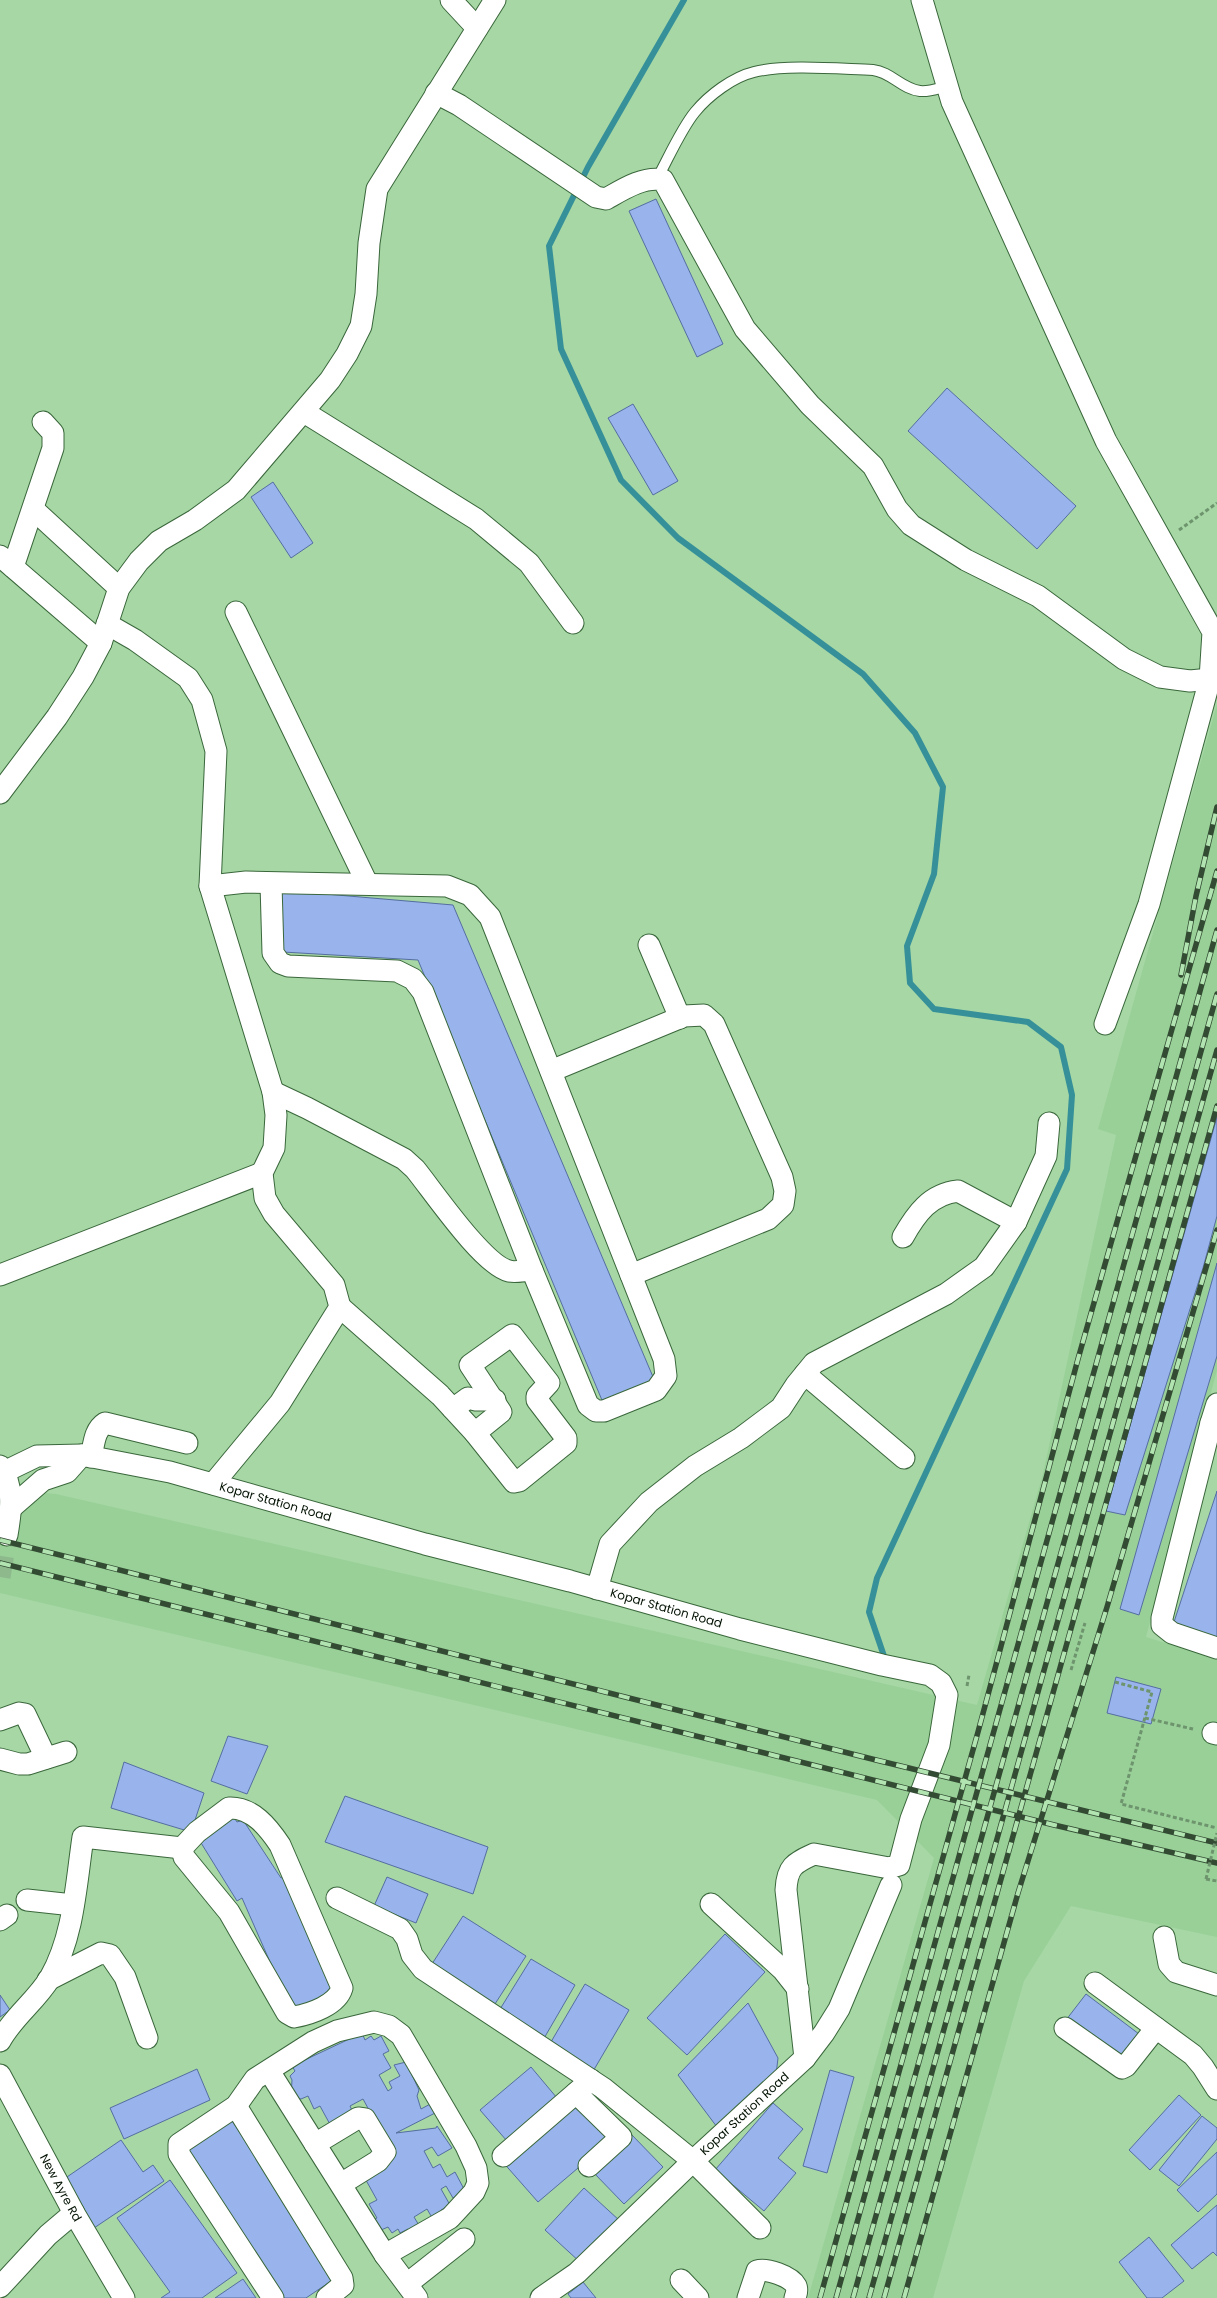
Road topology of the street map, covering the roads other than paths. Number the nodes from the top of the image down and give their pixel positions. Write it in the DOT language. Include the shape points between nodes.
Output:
graph roads {
  1 [pos="451,0"];
  2 [pos="495,0"];
  3 [pos="922,0"];
  4 [pos="477,28"];
  5 [pos="948,86"];
  6 [pos="436,93"];
  7 [pos="657,179"];
  8 [pos="304,412"];
  9 [pos="43,422"];
  10 [pos="33,509"];
  11 [pos="6,561"];
  12 [pos="119,588"];
  13 [pos="236,612"];
  14 [pos="573,623"];
  15 [pos="104,633"];
  16 [pos="1210,679"];
  17 [pos="0,792"];
  18 [pos="367,883"];
  19 [pos="271,884"];
  20 [pos="210,886"];
  21 [pos="648,945"];
  22 [pos="680,1018"];
  23 [pos="1105,1024"];
  24 [pos="551,1071"];
  25 [pos="273,1092"];
  26 [pos="1050,1123"];
  27 [pos="262,1173"];
  28 [pos="1016,1222"];
  29 [pos="903,1237"];
  30 [pos="532,1270"];
  31 [pos="0,1275"];
  32 [pos="631,1275"];
  33 [pos="340,1307"];
  34 [pos="805,1374"];
  35 [pos="494,1400"];
  36 [pos="453,1409"];
  37 [pos="1215,1417"];
  38 [pos="475,1434"];
  39 [pos="187,1443"];
  40 [pos="86,1456"];
  41 [pos="904,1458"];
  42 [pos="2,1469"];
  43 [pos="213,1484"];
  44 [pos="12,1508"];
  45 [pos="7,1536"];
  46 [pos="598,1589"];
  47 [pos="1217,1648"];
  48 [pos="0,1720"];
  49 [pos="0,1759"];
  50 [pos="182,1848"];
  51 [pos="891,1886"];
  52 [pos="337,1898"];
  53 [pos="27,1900"];
  54 [pos="711,1904"];
  55 [pos="73,1905"];
  56 [pos="1164,1937"];
  57 [pos="48,1980"];
  58 [pos="1095,1983"];
  59 [pos="1217,1985"];
  60 [pos="798,1989"];
  61 [pos="1065,2028"];
  62 [pos="1156,2028"];
  63 [pos="147,2038"];
  64 [pos="0,2041"];
  65 [pos="805,2058"];
  66 [pos="268,2071"];
  67 [pos="0,2075"];
  68 [pos="584,2087"];
  69 [pos="1217,2089"];
  70 [pos="236,2106"];
  71 [pos="315,2144"];
  72 [pos="503,2156"];
  73 [pos="693,2161"];
  74 [pos="589,2166"];
  75 [pos="341,2184"];
  76 [pos="74,2213"];
  77 [pos="760,2228"];
  78 [pos="464,2239"];
  79 [pos="385,2255"];
  80 [pos="748,2256"];
  81 [pos="681,2280"];
  82 [pos="0,2287"];
  83 [pos="412,2291"];
  84 [pos="124,2298"];
  85 [pos="273,2298"];
  86 [pos="327,2298"];
  87 [pos="541,2298"];
  88 [pos="698,2298"];
  89 [pos="733,2298"];
  90 [pos="748,2298"];
  91 [pos="795,2298"];
  1 -- 4 [label="street"];
  2 -- 4 [label="street"];
  3 -- 5 [label="street"];
  4 -- 6 [label="street"];
  5 -- 7 [label="lane" via="919,91 888,74 873,70 778,69 754,72 709,97 694,114"];
  5 -- 16 [label="street" via="952,102 1106,441 1213,632"];
  6 -- 7 [label="street" via="596,197 606,199 629,186"];
  6 -- 8 [label="street" via="377,189 361,326 330,380"];
  7 -- 16 [label="street" via="663,180 667,186 745,329 810,405 873,466 897,509 911,525 966,560 1038,596 1124,660 1160,677 1190,681"];
  8 -- 12 [label="street" via="236,490 159,541"];
  8 -- 14 [label="street" via="476,519 529,563"];
  9 -- 10 [label="street" via="50,427 54,441"];
  10 -- 11 [label="street"];
  10 -- 12 [label="street"];
  11 -- 15 [label="street"];
  12 -- 15 [label="street"];
  13 -- 18 [label="street"];
  15 -- 17 [label="street" via="83,677 57,717"];
  15 -- 20 [label="street" via="135,640 188,678 202,700 216,751"];
  16 -- 23 [label="street" via="1149,904"];
  18 -- 19 [label="street"];
  18 -- 24 [label="street" via="447,886 470,895 490,917"];
  19 -- 20 [label="street" via="246,882"];
  19 -- 30 [label="street" via="273,953 280,963 288,966 397,970 413,979 422,992"];
  20 -- 25 [label="street"];
  21 -- 22 [label="street"];
  22 -- 24 [label="street"];
  22 -- 32 [label="street" via="704,1015 714,1024 782,1177 783,1205 768,1219"];
  24 -- 32 [label="street"];
  25 -- 27 [label="street" via="276,1115 274,1148"];
  25 -- 30 [label="street" via="404,1159 496,1265 509,1272"];
  26 -- 28 [label="street" via="1046,1156"];
  27 -- 31 [label="street"];
  27 -- 33 [label="street" via="265,1198 274,1214 334,1285"];
  28 -- 29 [label="street" via="958,1190 939,1195 925,1206 916,1214"];
  28 -- 34 [label="street" via="984,1267 946,1294 814,1363"];
  30 -- 32 [label="street" via="588,1406 596,1411 604,1411 656,1390 666,1376 664,1359"];
  33 -- 36 [label="street"];
  33 -- 43 [label="street" via="280,1403"];
  34 -- 41 [label="street"];
  34 -- 46 [label="street" via="781,1408 649,1502 610,1544"];
  35 -- 36 [label="street" via="468,1398"];
  35 -- 38 [label="street" via="500,1409 499,1416"];
  35 -- 38 [label="street" via="470,1365 514,1335 549,1383 537,1400 566,1438 566,1443 514,1482"];
  36 -- 38 [label="street"];
  37 -- 47 [label="street" via="1162,1625 1172,1633"];
  39 -- 40 [label="street" via="105,1423"];
  40 -- 42 [label="street, Kopar Station Road" via="37,1456"];
  40 -- 43 [label="street, Kopar Station Road"];
  40 -- 44 [label="street" via="67,1472 43,1480"];
  42 -- 44 [label="street" via="10,1489"];
  43 -- 46 [label="street, Kopar Station Road"];
  44 -- 45 [label="street"];
  46 -- 60 [label="street, Kopar Station Road" via="740,1629 930,1675 941,1683 947,1695 939,1745 911,1819 899,1865 889,1868 814,1854 791,1868 786,1890"];
  48 -- 49 [label="street" via="25,1714 56,1755 19,1764"];
  50 -- 50 [label="street" via="229,1808 238,1808 265,1824 280,1845 342,1988 339,1997 301,2016 290,2016 229,1912 184,1857"];
  50 -- 55 [label="street" via="83,1837"];
  51 -- 65 [label="street, Kopar Station Road" via="839,2009"];
  52 -- 68 [label="street" via="400,1929 412,1955 423,1969"];
  53 -- 55 [label="street"];
  54 -- 60 [label="street" via="783,1970"];
  55 -- 57 [label="street" via="59,1959"];
  56 -- 59 [label="street" via="1169,1964 1176,1972"];
  57 -- 63 [label="street" via="101,1953 110,1955 126,1977"];
  57 -- 64 [label="street" via="7,2028"];
  58 -- 62 [label="street"];
  60 -- 65 [label="street"];
  61 -- 62 [label="street" via="1122,2068"];
  62 -- 69 [label="street" via="1193,2055"];
  65 -- 73 [label="street, Kopar Station Road"];
  66 -- 70 [label="street" via="255,2079"];
  66 -- 71 [label="street"];
  66 -- 79 [label="street" via="336,2031 374,2022 389,2026 401,2035 466,2146 476,2168 478,2183 450,2218"];
  67 -- 76 [label="street, New Ayre Rd"];
  68 -- 72 [label="street"];
  68 -- 73 [label="street"];
  68 -- 74 [label="street" via="621,2137"];
  70 -- 85 [label="street" via="179,2144 178,2149"];
  70 -- 86 [label="street" via="342,2278 343,2285"];
  71 -- 75 [label="street"];
  71 -- 75 [label="street" via="358,2118 365,2119 384,2152 378,2161"];
  73 -- 77 [label="street"];
  73 -- 87 [label="street, Kopar Station Road" via="578,2273"];
  75 -- 79 [label="street"];
  76 -- 82 [label="street" via="48,2235"];
  76 -- 84 [label="street, New Ayre Rd"];
  78 -- 83 [label="street"];
  79 -- 83 [label="street"];
  80 -- 89 [label="street"];
  81 -- 88 [label="street"];
  90 -- 91 [label="street" via="757,2271 763,2269 791,2280 797,2290"];
}
